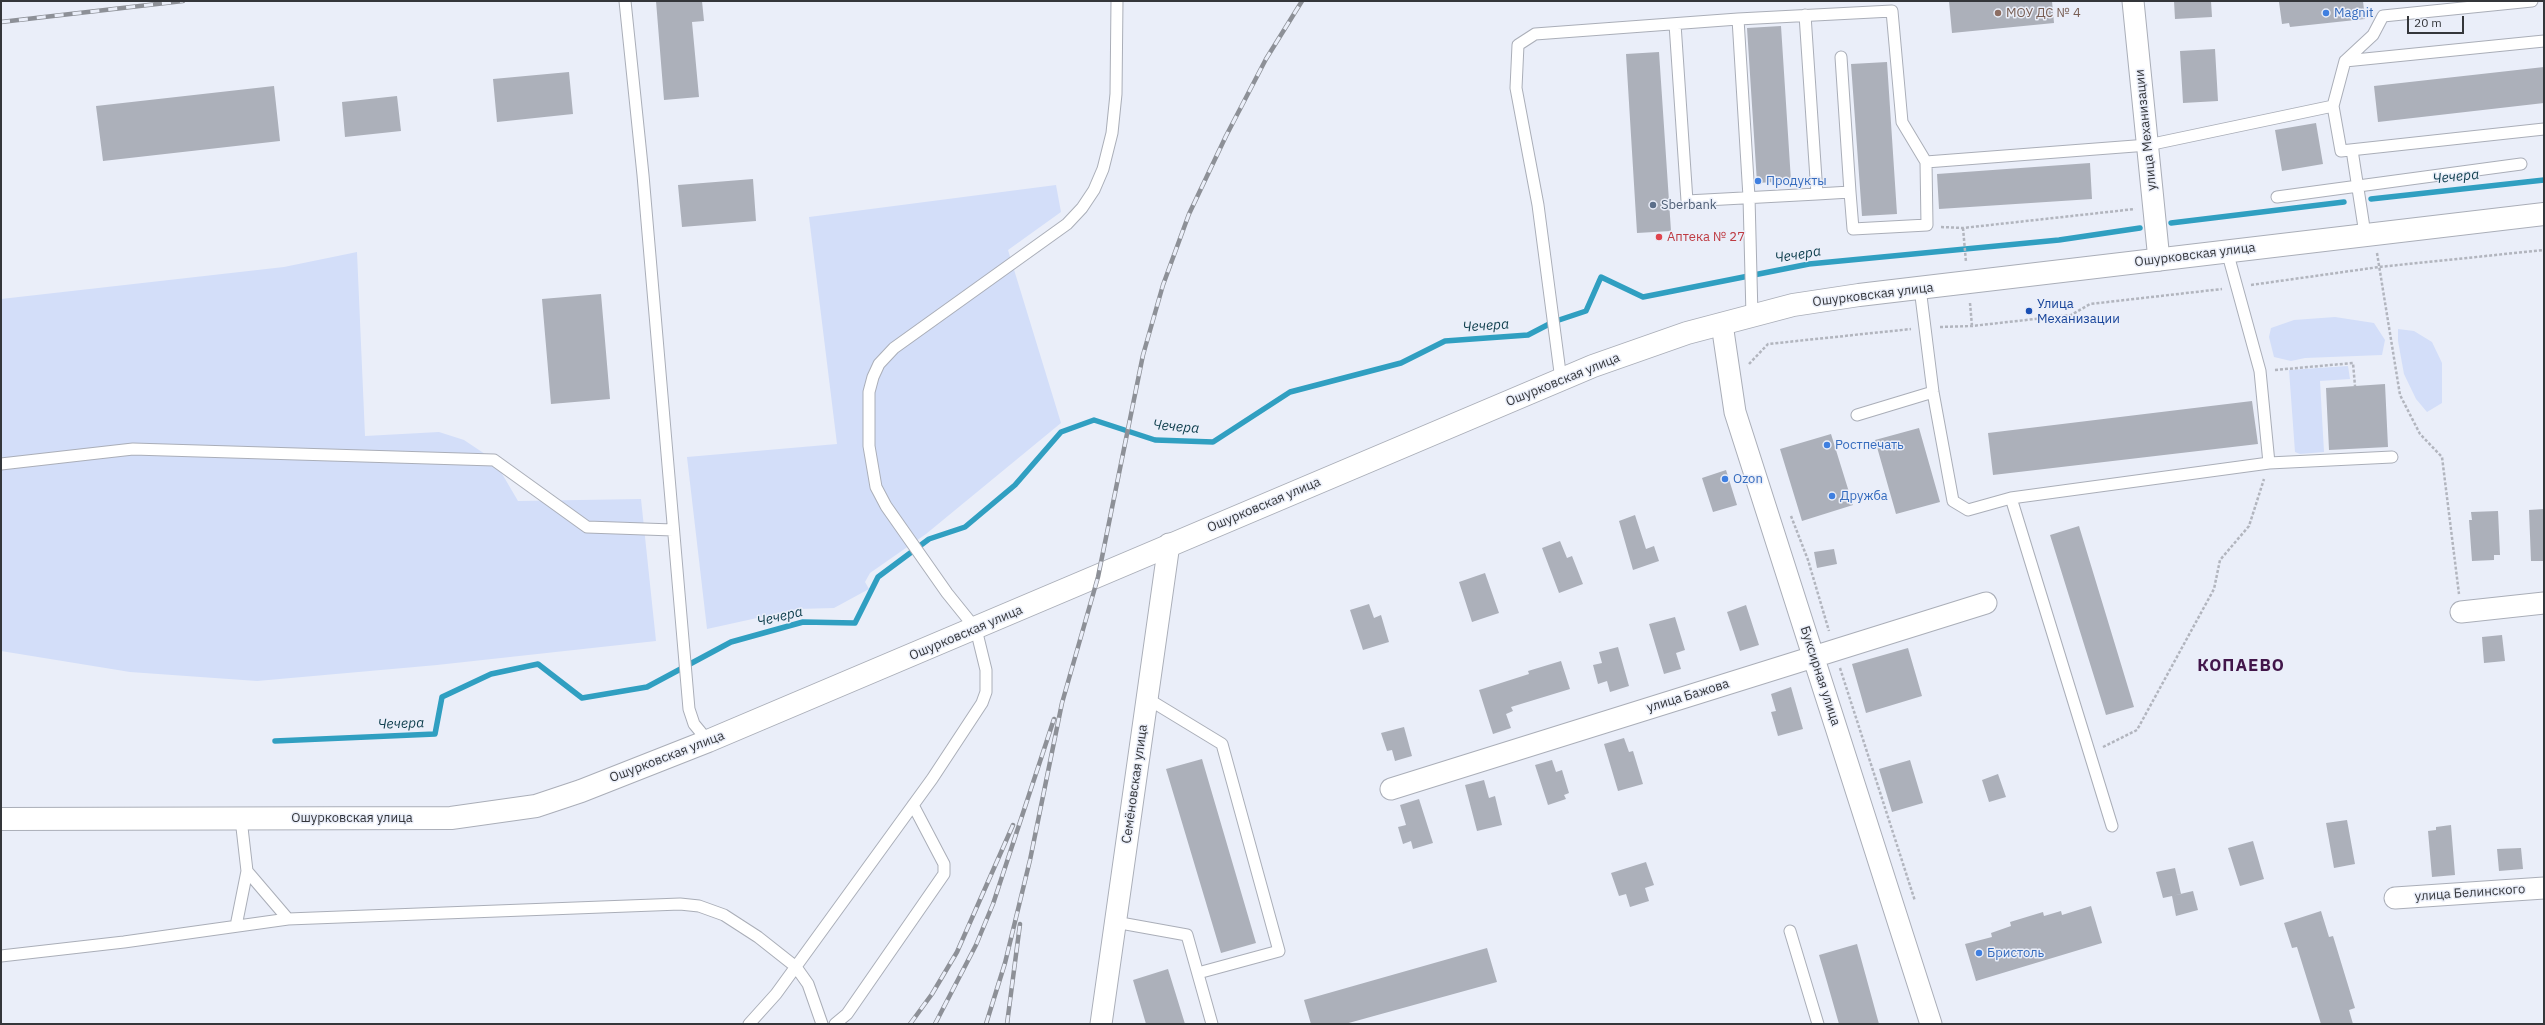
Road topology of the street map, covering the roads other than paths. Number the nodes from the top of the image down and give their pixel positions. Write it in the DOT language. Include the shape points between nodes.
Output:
graph roads {
  1 [pos="625,1"];
  2 [pos="1117,1"];
  3 [pos="2133,1"];
  4 [pos="2532,1"];
  5 [pos="1805,15"];
  6 [pos="1738,18"];
  7 [pos="1675,24"];
  8 [pos="2544,41"];
  9 [pos="1842,57"];
  10 [pos="2345,61"];
  11 [pos="2333,106"];
  12 [pos="2544,129"];
  13 [pos="2148,145"];
  14 [pos="2352,150"];
  15 [pos="1926,162"];
  16 [pos="2521,164"];
  17 [pos="2357,186"];
  18 [pos="1850,192"];
  19 [pos="1818,194"];
  20 [pos="2278,197"];
  21 [pos="1749,198"];
  22 [pos="2544,214"];
  23 [pos="2369,234"];
  24 [pos="2227,251"];
  25 [pos="2159,260"];
  26 [pos="1920,288"];
  27 [pos="1752,316"];
  28 [pos="1722,324"];
  29 [pos="1560,380"];
  30 [pos="1933,392"];
  31 [pos="1857,415"];
  32 [pos="2392,457"];
  33 [pos="2269,463"];
  34 [pos="1,464"];
  35 [pos="2011,498"];
  36 [pos="673,530"];
  37 [pos="1170,544"];
  38 [pos="1986,603"];
  39 [pos="2544,603"];
  40 [pos="2461,612"];
  41 [pos="976,629"];
  42 [pos="1813,656"];
  43 [pos="1148,699"];
  44 [pos="708,741"];
  45 [pos="1391,789"];
  46 [pos="913,805"];
  47 [pos="1,819"];
  48 [pos="241,819"];
  49 [pos="2112,826"];
  50 [pos="247,871"];
  51 [pos="2544,888"];
  52 [pos="2396,898"];
  53 [pos="288,919"];
  54 [pos="1115,922"];
  55 [pos="236,926"];
  56 [pos="1790,931"];
  57 [pos="1,956"];
  58 [pos="796,967"];
  59 [pos="1198,973"];
  60 [pos="750,1024"];
  61 [pos="822,1024"];
  62 [pos="835,1024"];
  63 [pos="1101,1024"];
  64 [pos="1212,1024"];
  65 [pos="1818,1024"];
  66 [pos="1931,1024"];
  1 -- 36 [label="lane" via="643,174"];
  2 -- 41 [label="lane" via="1116,94 1112,133 1103,169 1094,190 1067,224 894,348 879,364 869,392 869,446 876,487 886,506 942,587"];
  3 -- 13 [label="street, улица Механизации"];
  4 -- 10 [label="lane" via="2383,16 2373,35"];
  5 -- 6 [label="lane"];
  5 -- 15 [label="lane" via="1892,11 1902,122"];
  5 -- 19 [label="lane"];
  6 -- 7 [label="lane"];
  6 -- 21 [label="lane"];
  7 -- 21 [label="lane" via="1687,201"];
  7 -- 29 [label="lane" via="1535,34 1518,45 1516,88 1538,204"];
  8 -- 10 [label="lane"];
  9 -- 18 [label="lane"];
  10 -- 11 [label="lane"];
  11 -- 13 [label="lane"];
  11 -- 14 [label="lane" via="2341,151"];
  12 -- 14 [label="lane"];
  13 -- 15 [label="lane"];
  13 -- 25 [label="street, улица Механизации"];
  14 -- 17 [label="lane"];
  15 -- 18 [label="lane" via="1927,225 1853,229"];
  16 -- 17 [label="lane"];
  17 -- 20 [label="lane"];
  17 -- 23 [label="lane"];
  18 -- 19 [label="lane"];
  19 -- 21 [label="lane"];
  21 -- 27 [label="lane"];
  22 -- 23 [label="street, Ошурковская улица"];
  23 -- 24 [label="street, Ошурковская улица"];
  24 -- 25 [label="street, Ошурковская улица"];
  24 -- 33 [label="lane" via="2260,371"];
  25 -- 26 [label="street, Ошурковская улица"];
  26 -- 27 [label="street, Ошурковская улица" via="1793,305"];
  26 -- 30 [label="lane"];
  27 -- 28 [label="street, Ошурковская улица"];
  28 -- 29 [label="street, Ошурковская улица" via="1687,333"];
  28 -- 42 [label="street, Буксирная улица" via="1735,412"];
  29 -- 37 [label="street, Ошурковская улица"];
  30 -- 31 [label="lane"];
  30 -- 35 [label="lane" via="1953,501 1968,510"];
  32 -- 33 [label="lane"];
  33 -- 35 [label="lane"];
  34 -- 36 [label="lane" via="133,449 494,460 588,527"];
  35 -- 49 [label="lane"];
  36 -- 44 [label="lane" via="689,709 694,724"];
  37 -- 41 [label="street, Ошурковская улица"];
  37 -- 43 [label="street, Семёновская улица"];
  38 -- 42 [label="street, улица Бажова"];
  39 -- 40 [label="street"];
  41 -- 44 [label="street, Ошурковская улица"];
  41 -- 46 [label="lane" via="986,670 986,692 982,703"];
  42 -- 45 [label="street, улица Бажова"];
  42 -- 66 [label="street, Буксирная улица"];
  43 -- 54 [label="street, Семёновская улица"];
  43 -- 59 [label="lane" via="1222,744 1279,951"];
  44 -- 48 [label="street, Ошурковская улица" via="581,791 536,806 493,814 451,818"];
  46 -- 58 [label="lane"];
  46 -- 62 [label="lane" via="944,864 944,874 847,1014"];
  47 -- 48 [label="street, Ошурковская улица"];
  48 -- 50 [label="lane"];
  50 -- 53 [label="lane"];
  50 -- 55 [label="lane"];
  51 -- 52 [label="street, улица Белинского"];
  53 -- 55 [label="lane"];
  53 -- 58 [label="lane" via="680,904 699,906 724,915 758,936"];
  54 -- 59 [label="lane" via="1187,935"];
  54 -- 63 [label="street, Семёновская улица"];
  55 -- 57 [label="lane"];
  56 -- 65 [label="lane"];
  58 -- 60 [label="lane"];
  58 -- 61 [label="lane" via="808,984"];
  59 -- 64 [label="lane"];
}
